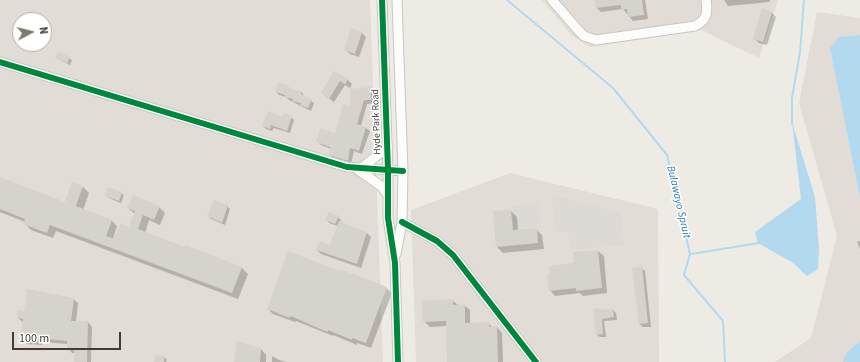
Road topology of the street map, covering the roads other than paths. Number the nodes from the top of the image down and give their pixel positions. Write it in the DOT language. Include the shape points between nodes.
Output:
graph roads {
  1 [pos="382,0"];
  2 [pos="396,0"];
  3 [pos="552,0"];
  4 [pos="706,0"];
  5 [pos="0,62"];
  6 [pos="401,111"];
  7 [pos="386,112"];
  8 [pos="388,146"];
  9 [pos="358,169"];
  10 [pos="388,170"];
  11 [pos="403,171"];
  12 [pos="388,195"];
  13 [pos="402,222"];
  14 [pos="395,264"];
  15 [pos="398,362"];
  16 [pos="536,362"];
  1 -- 7 [label="street, Hyde Park Road"];
  2 -- 6 [label="street, Hyde Park Road"];
  3 -- 4 [label="street" via="584,36 596,40 694,26 702,22 706,16"];
  5 -- 9 [label="street"];
  6 -- 7 [label="street"];
  6 -- 11 [label="street, Hyde Park Road"];
  7 -- 8 [label="street, Hyde Park Road"];
  8 -- 9 [label="street"];
  8 -- 10 [label="street, Hyde Park Road"];
  9 -- 10 [label="street"];
  9 -- 12 [label="street" via="381,186"];
  10 -- 11 [label="street"];
  10 -- 12 [label="street, Hyde Park Road"];
  11 -- 13 [label="street, Hyde Park Road"];
  12 -- 14 [label="street, Hyde Park Road" via="388,218"];
  13 -- 14 [label="street, Hyde Park Road"];
  13 -- 16 [label="street" via="437,241 453,255"];
  14 -- 15 [label="street, Hyde Park Road"];
}
